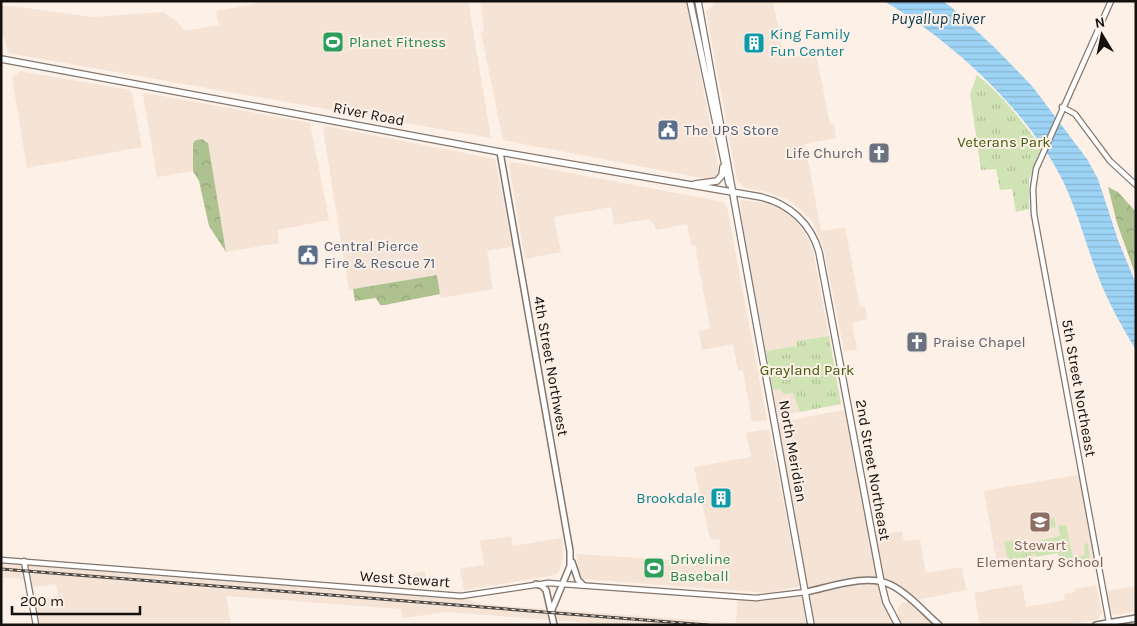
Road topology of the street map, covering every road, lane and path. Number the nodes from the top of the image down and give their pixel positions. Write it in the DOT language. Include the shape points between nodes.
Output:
graph roads {
  1 [pos="690,1"];
  2 [pos="698,1"];
  3 [pos="1111,1"];
  4 [pos="1,59"];
  5 [pos="1061,109"];
  6 [pos="500,152"];
  7 [pos="722,155"];
  8 [pos="683,184"];
  9 [pos="1136,185"];
  10 [pos="732,193"];
  11 [pos="757,196"];
  12 [pos="736,213"];
  13 [pos="570,551"];
  14 [pos="1,560"];
  15 [pos="24,561"];
  16 [pos="881,582"];
  17 [pos="536,584"];
  18 [pos="562,584"];
  19 [pos="584,585"];
  20 [pos="806,592"];
  21 [pos="551,612"];
  22 [pos="1136,618"];
  23 [pos="1109,622"];
  24 [pos="36,625"];
  25 [pos="554,625"];
  26 [pos="812,625"];
  27 [pos="898,625"];
  28 [pos="939,625"];
  29 [pos="1096,625"];
  1 -- 7 [label="main road, North Meridian"];
  2 -- 10 [label="main road, North Meridian"];
  3 -- 5 [label="street, 5th Street Northeast"];
  4 -- 6 [label="main road, River Road"];
  5 -- 9 [label="street" via="1075,114 1104,154"];
  5 -- 23 [label="street, 5th Street Northeast" via="1040,158 1033,189 1034,214"];
  6 -- 8 [label="main road, River Road"];
  6 -- 13 [label="main road, 4th Street Northwest"];
  7 -- 8 [label="main road" via="719,179 706,184"];
  7 -- 10 [label="main road, North Meridian"];
  8 -- 10 [label="main road, River Road"];
  10 -- 11 [label="main road, 2nd Street Northeast"];
  10 -- 12 [label="main road, North Meridian"];
  11 -- 12 [label="main road" via="738,199"];
  11 -- 16 [label="main road, 2nd Street Northeast" via="792,211 808,228 817,245"];
  12 -- 20 [label="main road, North Meridian"];
  13 -- 18 [label="main road, 4th Street Northwest" via="570,566"];
  13 -- 19 [label="main road" via="576,577"];
  14 -- 15 [label="street, West Stewart"];
  15 -- 17 [label="street, West Stewart" via="461,596"];
  15 -- 24 [label="street"];
  16 -- 20 [label="main road" via="860,582"];
  16 -- 27 [label="main road, 2nd Street Northeast" via="886,602"];
  16 -- 28 [label="main road" via="904,594"];
  17 -- 18 [label="street, West Stewart"];
  17 -- 21 [label="main road" via="545,589"];
  18 -- 19 [label="street, West Stewart"];
  18 -- 21 [label="main road, 4th Street Northwest"];
  19 -- 20 [label="street, West Stewart" via="756,598"];
  20 -- 26 [label="main road, North Meridian"];
  21 -- 25 [label="main road"];
  22 -- 23 [label="main road"];
  23 -- 29 [label="main road"];
}
